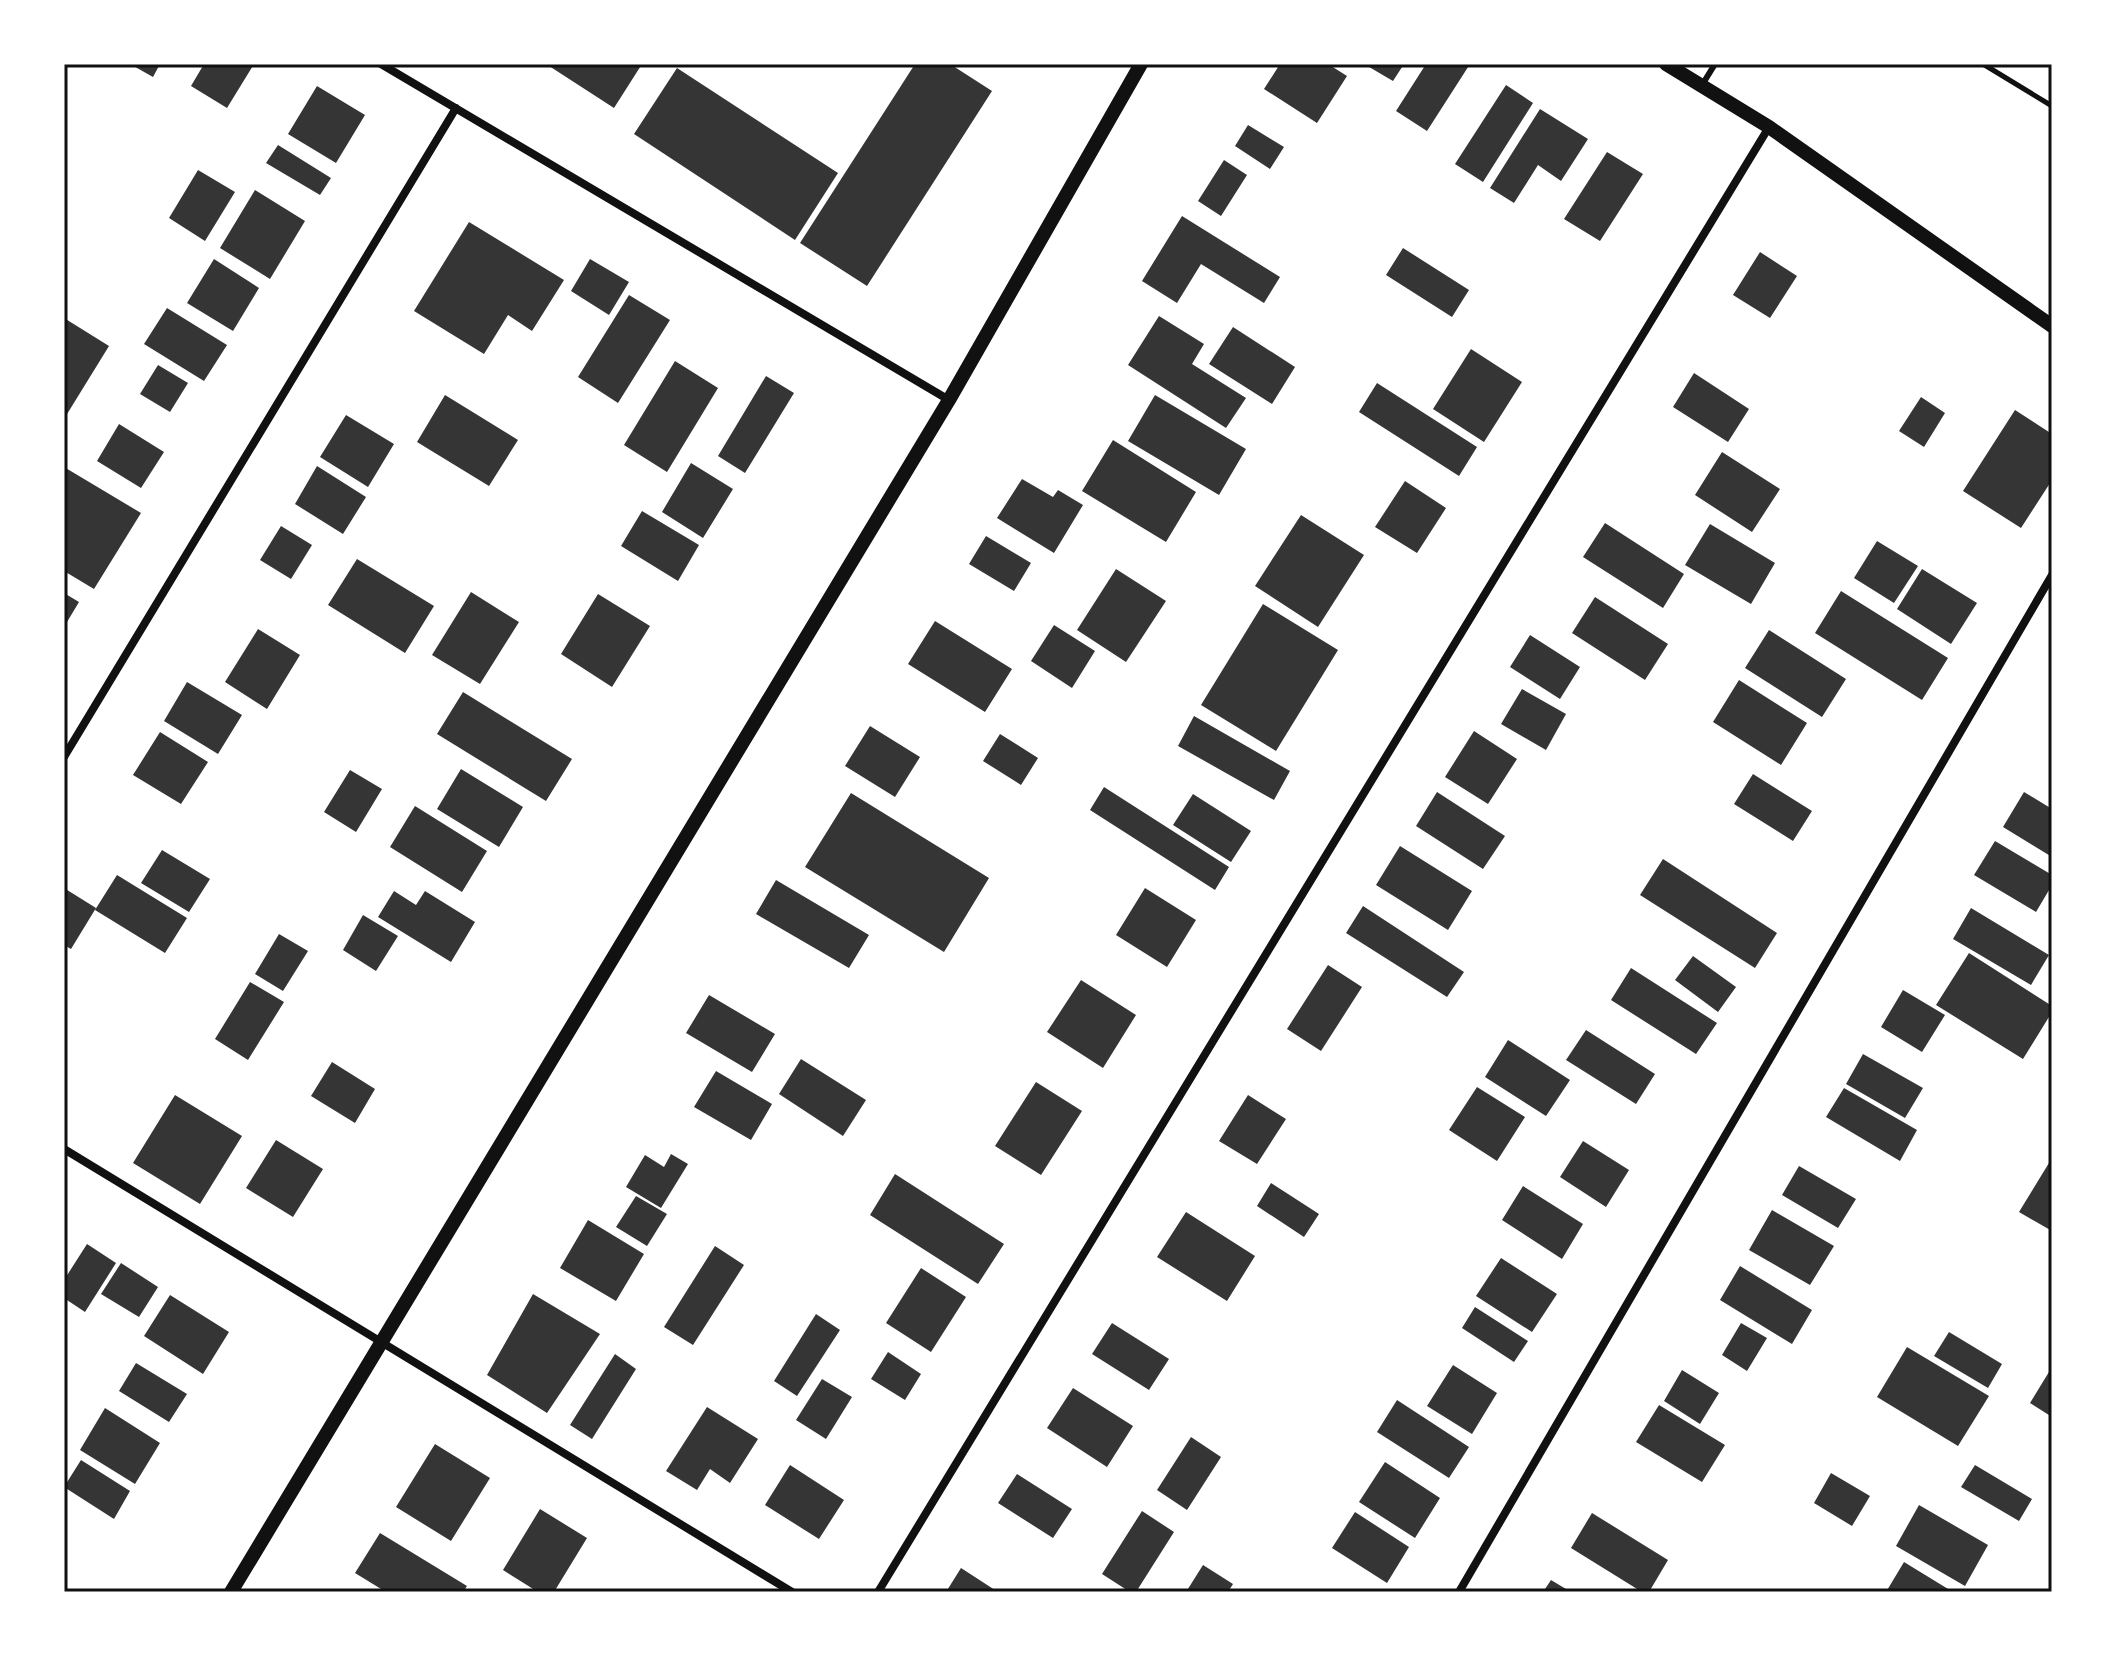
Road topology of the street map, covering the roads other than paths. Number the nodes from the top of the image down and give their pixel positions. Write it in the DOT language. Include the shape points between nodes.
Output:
graph roads {
  1 [pos="381,64"];
  2 [pos="1141,64"];
  3 [pos="1666,64"];
  4 [pos="1715,64"];
  5 [pos="1702,85"];
  6 [pos="456,108"];
  7 [pos="1769,127"];
  8 [pos="2052,326"];
  9 [pos="949,400"];
  10 [pos="2052,575"];
  11 [pos="64,757"];
  12 [pos="64,1149"];
  13 [pos="380,1340"];
  14 [pos="231,1592"];
  15 [pos="792,1592"];
  16 [pos="878,1592"];
  17 [pos="1459,1592"];
  1 -- 6 [label="street"];
  2 -- 9 [label="street"];
  3 -- 5 [label="street"];
  4 -- 5 [label="lane"];
  5 -- 7 [label="street"];
  6 -- 9 [label="street"];
  6 -- 11 [label="street"];
  7 -- 8 [label="street"];
  7 -- 16 [label="street"];
  9 -- 13 [label="street"];
  10 -- 17 [label="street"];
  12 -- 13 [label="street"];
  13 -- 14 [label="street"];
  13 -- 15 [label="street"];
}
